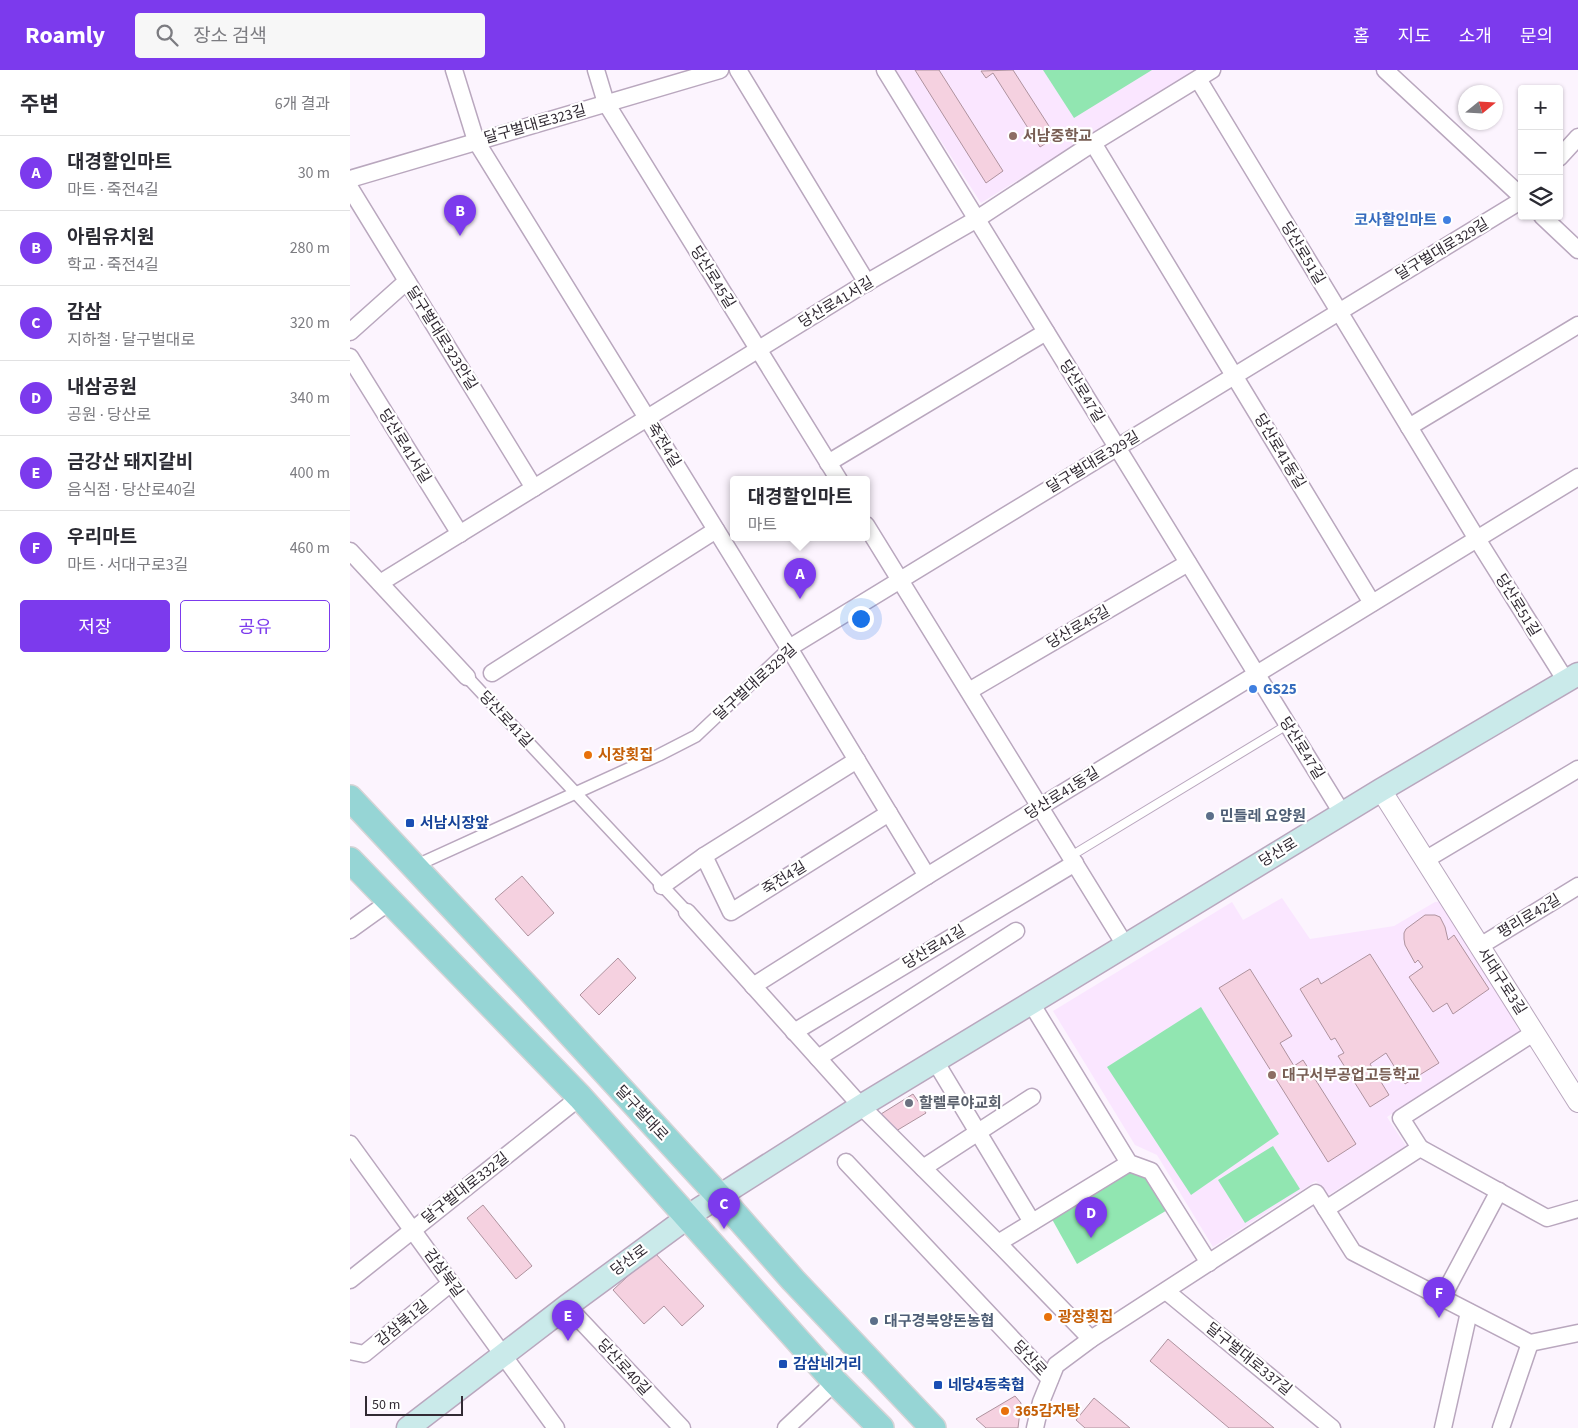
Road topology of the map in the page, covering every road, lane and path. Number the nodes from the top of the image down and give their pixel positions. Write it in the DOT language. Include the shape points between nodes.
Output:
graph roads {
  1 [pos="454,70"];
  2 [pos="596,70"];
  3 [pos="720,70"];
  4 [pos="738,70"];
  5 [pos="885,70"];
  6 [pos="1386,70"];
  7 [pos="1205,74"];
  8 [pos="606,103"];
  9 [pos="1578,137"];
  10 [pos="476,142"];
  11 [pos="1093,143"];
  12 [pos="1563,154"];
  13 [pos="350,179"];
  14 [pos="350,188"];
  15 [pos="1518,195"];
  16 [pos="1518,201"];
  17 [pos="977,219"];
  18 [pos="1546,220"];
  19 [pos="1578,250"];
  20 [pos="407,281"];
  21 [pos="867,283"];
  22 [pos="1339,312"];
  23 [pos="1578,325"];
  24 [pos="350,332"];
  25 [pos="1046,332"];
  26 [pos="758,350"];
  27 [pos="350,357"];
  28 [pos="1234,376"];
  29 [pos="647,418"];
  30 [pos="1409,427"];
  31 [pos="1117,447"];
  32 [pos="828,463"];
  33 [pos="836,476"];
  34 [pos="1578,477"];
  35 [pos="534,488"];
  36 [pos="716,530"];
  37 [pos="870,531"];
  38 [pos="460,534"];
  39 [pos="1477,539"];
  40 [pos="350,552"];
  41 [pos="1188,563"];
  42 [pos="900,580"];
  43 [pos="380,583"];
  44 [pos="1372,603"];
  45 [pos="789,648"];
  46 [pos="492,673"];
  47 [pos="1256,674"];
  48 [pos="467,677"];
  49 [pos="1572,677"];
  50 [pos="969,691"];
  51 [pos="1287,725"];
  52 [pos="857,760"];
  53 [pos="1578,769"];
  54 [pos="1381,790"];
  55 [pos="575,793"];
  56 [pos="350,798"];
  57 [pos="1040,807"];
  58 [pos="889,813"];
  59 [pos="1342,813"];
  60 [pos="704,856"];
  61 [pos="1073,859"];
  62 [pos="350,860"];
  63 [pos="1425,860"];
  64 [pos="415,866"];
  65 [pos="927,876"];
  66 [pos="662,886"];
  67 [pos="1578,886"];
  68 [pos="389,902"];
  69 [pos="686,912"];
  70 [pos="350,930"];
  71 [pos="1016,931"];
  72 [pos="1125,945"];
  73 [pos="1480,946"];
  74 [pos="753,986"];
  75 [pos="1031,1002"];
  76 [pos="794,1032"];
  77 [pos="1535,1032"];
  78 [pos="818,1058"];
  79 [pos="935,1061"];
  80 [pos="580,1097"];
  81 [pos="1032,1097"];
  82 [pos="1578,1102"];
  83 [pos="862,1106"];
  84 [pos="978,1132"];
  85 [pos="350,1144"];
  86 [pos="1420,1148"];
  87 [pos="846,1162"];
  88 [pos="1129,1163"];
  89 [pos="923,1168"];
  90 [pos="1499,1191"];
  91 [pos="718,1196"];
  92 [pos="1326,1209"];
  93 [pos="1578,1209"];
  94 [pos="688,1216"];
  95 [pos="1032,1222"];
  96 [pos="413,1230"];
  97 [pos="998,1243"];
  98 [pos="1209,1263"];
  99 [pos="738,1272"];
  100 [pos="350,1280"];
  101 [pos="793,1280"];
  102 [pos="451,1283"];
  103 [pos="1166,1291"];
  104 [pos="1442,1298"];
  105 [pos="567,1306"];
  106 [pos="1468,1312"];
  107 [pos="1578,1333"];
  108 [pos="1091,1339"];
  109 [pos="1530,1343"];
  110 [pos="350,1352"];
  111 [pos="503,1355"];
  112 [pos="1050,1379"];
  113 [pos="835,1382"];
  114 [pos="408,1428"];
  115 [pos="556,1428"];
  116 [pos="682,1428"];
  117 [pos="786,1428"];
  118 [pos="881,1428"];
  119 [pos="933,1428"];
  120 [pos="1035,1428"];
  121 [pos="1332,1428"];
  122 [pos="1443,1428"];
  123 [pos="1501,1428"];
  1 -- 10 [label="street, 죽전4길"];
  2 -- 8 [label="street, 당산로45길"];
  3 -- 8 [label="street, 달구벌대로323길"];
  4 -- 21 [label="street"];
  5 -- 17 [label="street, 당산로47길"];
  6 -- 15 [label="street"];
  7 -- 11 [label="street, 당산로41서길"];
  7 -- 22 [label="street, 당산로51길"];
  8 -- 10 [label="street, 달구벌대로323길"];
  8 -- 26 [label="street, 당산로45길"];
  9 -- 12 [label="street"];
  10 -- 13 [label="street, 달구벌대로323길"];
  10 -- 29 [label="street, 죽전4길"];
  11 -- 17 [label="street, 당산로41서길"];
  11 -- 28 [label="street"];
  14 -- 20 [label="street, 달구벌대로323안길"];
  16 -- 22 [label="street, 달구벌대로329길"];
  17 -- 21 [label="street, 당산로41서길"];
  17 -- 25 [label="street, 당산로47길"];
  18 -- 19 [label="street"];
  20 -- 24 [label="street"];
  20 -- 35 [label="street, 달구벌대로323안길"];
  21 -- 26 [label="street, 당산로41서길"];
  22 -- 28 [label="street, 달구벌대로329길"];
  22 -- 30 [label="street, 당산로51길"];
  23 -- 30 [label="street"];
  25 -- 31 [label="street, 당산로47길"];
  25 -- 32 [label="street"];
  26 -- 29 [label="street, 당산로41서길"];
  26 -- 32 [label="street, 당산로45길"];
  27 -- 38 [label="street, 당산로41서길"];
  28 -- 31 [label="street, 달구벌대로329길"];
  28 -- 44 [label="street, 당산로41동길"];
  29 -- 35 [label="street, 당산로41서길"];
  29 -- 36 [label="street, 죽전4길"];
  30 -- 39 [label="street, 당산로51길"];
  31 -- 41 [label="street, 당산로47길"];
  31 -- 42 [label="street, 달구벌대로329길"];
  32 -- 33 [label="street, 당산로45길"];
  34 -- 39 [label="street, 당산로41동길"];
  35 -- 38 [label="street, 당산로41서길"];
  36 -- 45 [label="street, 죽전4길"];
  36 -- 46 [label="street, 당산로41길"];
  37 -- 42 [label="street"];
  38 -- 43 [label="street, 당산로41서길"];
  39 -- 44 [label="street, 당산로41동길"];
  39 -- 49 [label="street, 당산로51길"];
  40 -- 43 [label="street, 당산로41길"];
  41 -- 47 [label="street, 당산로47길"];
  41 -- 50 [label="street, 당산로45길"];
  42 -- 45 [label="street, 달구벌대로329길"];
  42 -- 50 [label="street"];
  43 -- 48 [label="street, 당산로41길"];
  44 -- 47 [label="street, 당산로41동길"];
  45 -- 52 [label="street, 죽전4길"];
  45 -- 55 [label="street, 달구벌대로329길" via="696,736"];
  47 -- 51 [label="street, 당산로47길"];
  47 -- 57 [label="street, 당산로41동길"];
  48 -- 55 [label="street, 당산로41길"];
  49 -- 54 [label="main road, 당산로"];
  50 -- 57 [label="street"];
  51 -- 59 [label="street, 당산로47길"];
  51 -- 61 [label="lane"];
  52 -- 58 [label="street, 죽전4길"];
  52 -- 60 [label="street"];
  53 -- 63 [label="street"];
  54 -- 59 [label="main road, 당산로"];
  54 -- 63 [label="street, 서대구로3길"];
  55 -- 64 [label="street, 달구벌대로329길"];
  55 -- 66 [label="street, 당산로41길"];
  56 -- 64 [label="main road, 달구벌대로"];
  57 -- 61 [label="street"];
  57 -- 65 [label="street, 당산로41동길"];
  58 -- 60 [label="street, 죽전4길" via="731,912"];
  58 -- 65 [label="street, 죽전4길"];
  59 -- 72 [label="main road, 당산로"];
  60 -- 66 [label="street"];
  61 -- 72 [label="street"];
  61 -- 76 [label="street, 당산로41길"];
  62 -- 68 [label="main road"];
  63 -- 73 [label="street, 서대구로3길"];
  64 -- 91 [label="main road, 달구벌대로"];
  65 -- 74 [label="street, 당산로41동길"];
  66 -- 69 [label="street, 당산로41길"];
  67 -- 73 [label="street, 평리로42길"];
  68 -- 70 [label="street"];
  68 -- 80 [label="main road"];
  69 -- 74 [label="street, 당산로41길"];
  71 -- 78 [label="street, 당산로41길"];
  72 -- 75 [label="main road, 당산로"];
  73 -- 77 [label="street, 서대구로3길"];
  74 -- 76 [label="street, 당산로41길"];
  75 -- 79 [label="main road, 당산로"];
  75 -- 88 [label="street"];
  76 -- 78 [label="street, 당산로41길"];
  77 -- 82 [label="street, 서대구로3길"];
  77 -- 86 [label="street" via="1401,1118"];
  78 -- 83 [label="street, 당산로41길"];
  79 -- 83 [label="main road, 당산로"];
  79 -- 84 [label="street"];
  80 -- 94 [label="main road"];
  80 -- 96 [label="street, 달구벌대로332길"];
  81 -- 84 [label="street"];
  83 -- 89 [label="street"];
  83 -- 91 [label="main road, 당산로"];
  84 -- 89 [label="street"];
  84 -- 95 [label="street"];
  85 -- 96 [label="street, 감삼북길"];
  86 -- 90 [label="street"];
  86 -- 92 [label="street"];
  87 -- 112 [label="street, 당산로"];
  88 -- 95 [label="street"];
  88 -- 98 [label="street" via="1152,1171"];
  89 -- 97 [label="street"];
  90 -- 93 [label="street" via="1547,1218"];
  90 -- 104 [label="street"];
  91 -- 94 [label="main road, 당산로"];
  91 -- 101 [label="main road, 달구벌대로"];
  92 -- 98 [label="street" via="1316,1193"];
  92 -- 104 [label="street" via="1353,1252"];
  94 -- 99 [label="main road"];
  94 -- 105 [label="main road, 당산로"];
  95 -- 97 [label="street"];
  96 -- 100 [label="street, 달구벌대로332길"];
  96 -- 102 [label="street, 감삼북길"];
  97 -- 108 [label="street"];
  98 -- 103 [label="street"];
  99 -- 101 [label="main road" via="752,1262 759,1264 775,1281"];
  99 -- 113 [label="main road"];
  101 -- 119 [label="main road, 달구벌대로"];
  102 -- 110 [label="street, 감삼북1길" via="364,1354"];
  102 -- 111 [label="street, 감삼북길"];
  103 -- 108 [label="street"];
  103 -- 121 [label="street, 달구벌대로337길"];
  104 -- 106 [label="street"];
  105 -- 111 [label="main road, 당산로"];
  105 -- 116 [label="street, 당산로40길"];
  106 -- 109 [label="street"];
  106 -- 122 [label="street"];
  107 -- 109 [label="street"];
  108 -- 112 [label="street" via="1056,1365"];
  109 -- 123 [label="street"];
  111 -- 114 [label="main road, 당산로"];
  111 -- 115 [label="street, 감삼북길"];
  112 -- 120 [label="street"];
  113 -- 117 [label="street"];
  113 -- 118 [label="main road"];
}
